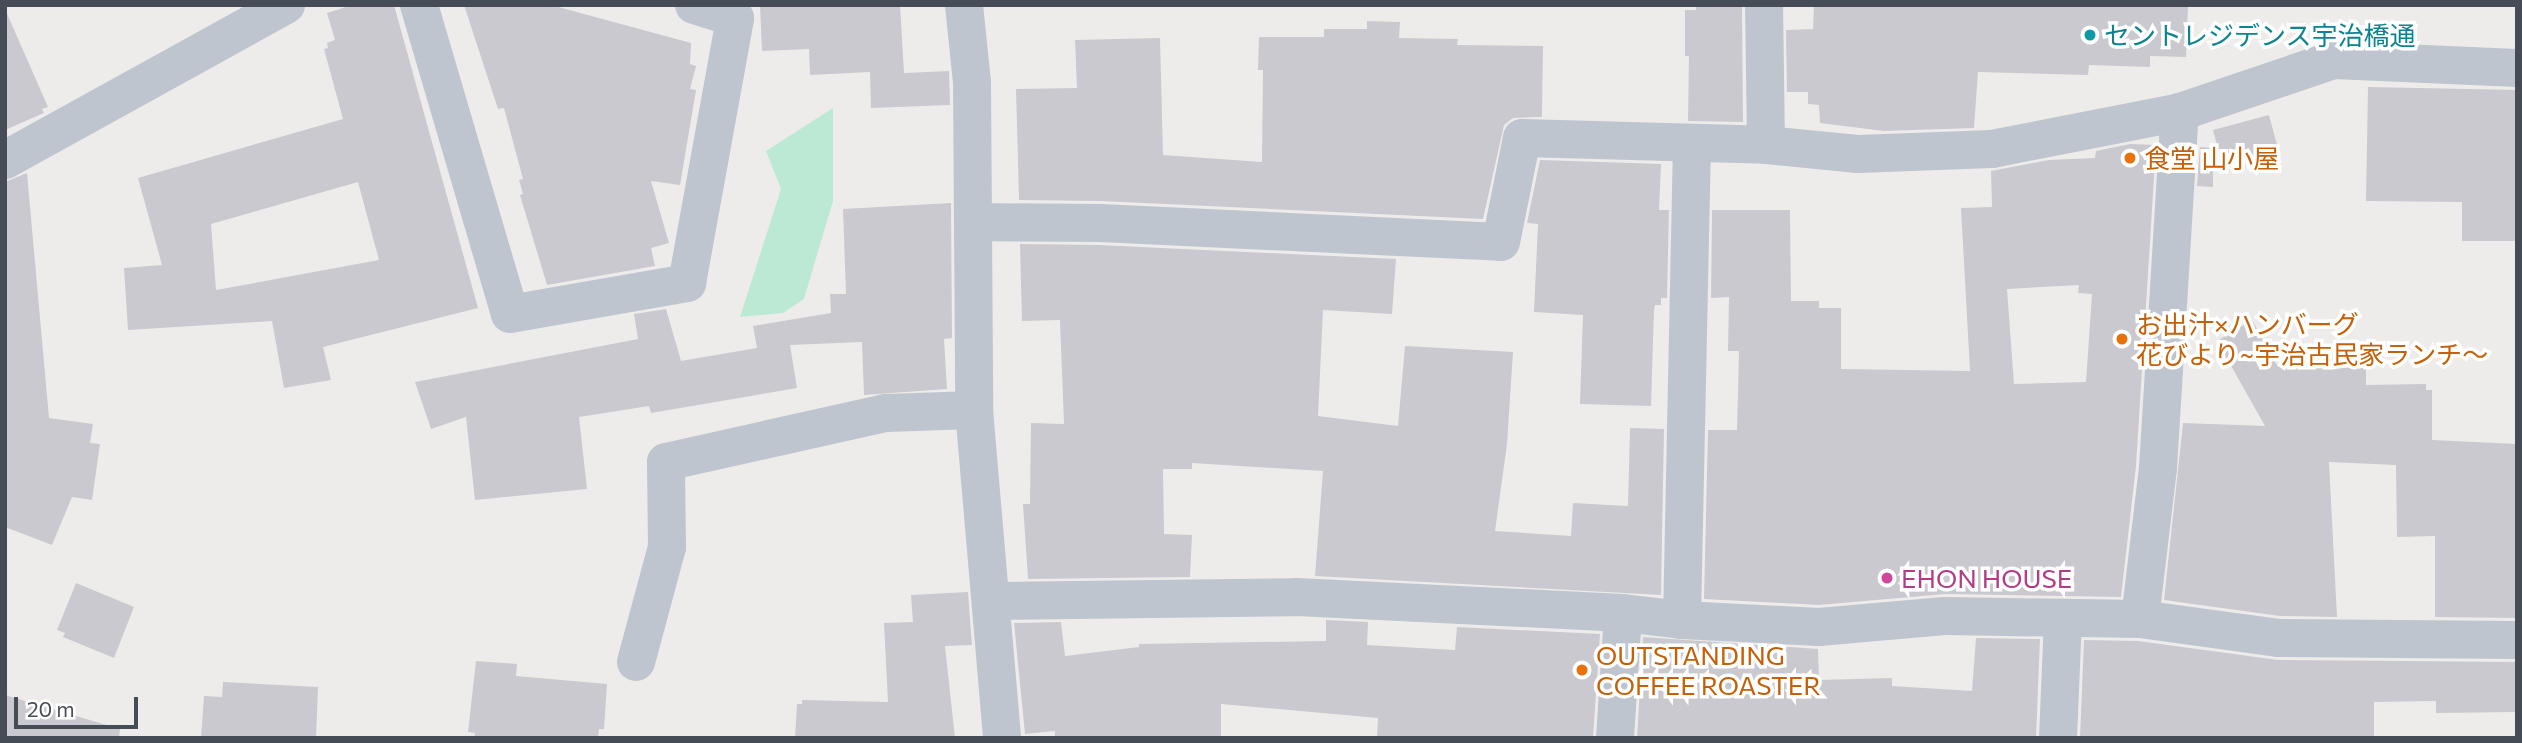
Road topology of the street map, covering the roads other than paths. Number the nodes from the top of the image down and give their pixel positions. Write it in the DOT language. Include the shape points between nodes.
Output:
graph roads {
  1 [pos="286,5"];
  2 [pos="419,5"];
  3 [pos="694,5"];
  4 [pos="964,5"];
  5 [pos="1764,5"];
  6 [pos="2517,68"];
  7 [pos="2180,112"];
  8 [pos="1692,143"];
  9 [pos="1766,145"];
  10 [pos="5,160"];
  11 [pos="973,222"];
  12 [pos="974,410"];
  13 [pos="991,601"];
  14 [pos="1623,613"];
  15 [pos="2140,619"];
  16 [pos="1682,620"];
  17 [pos="2063,620"];
  18 [pos="2517,640"];
  19 [pos="636,662"];
  20 [pos="1002,738"];
  21 [pos="1615,738"];
  22 [pos="2058,738"];
  1 -- 10 [label="street"];
  2 -- 3 [label="street" via="510,314 687,283 735,18"];
  4 -- 11 [label="street" via="972,83"];
  5 -- 9 [label="street"];
  6 -- 7 [label="street" via="2334,60"];
  7 -- 9 [label="street" via="1992,149 1858,154"];
  7 -- 15 [label="street" via="2158,468"];
  8 -- 9 [label="street"];
  8 -- 11 [label="street" via="1522,138 1501,242 1100,223"];
  8 -- 16 [label="street"];
  11 -- 12 [label="street"];
  12 -- 13 [label="street"];
  12 -- 19 [label="street" via="886,413 666,462 667,547"];
  13 -- 14 [label="street" via="1297,597"];
  13 -- 20 [label="street"];
  14 -- 16 [label="street"];
  14 -- 21 [label="street"];
  15 -- 17 [label="street"];
  15 -- 18 [label="street" via="2277,638"];
  16 -- 17 [label="street" via="1819,627 1945,616"];
  17 -- 22 [label="street"];
}
